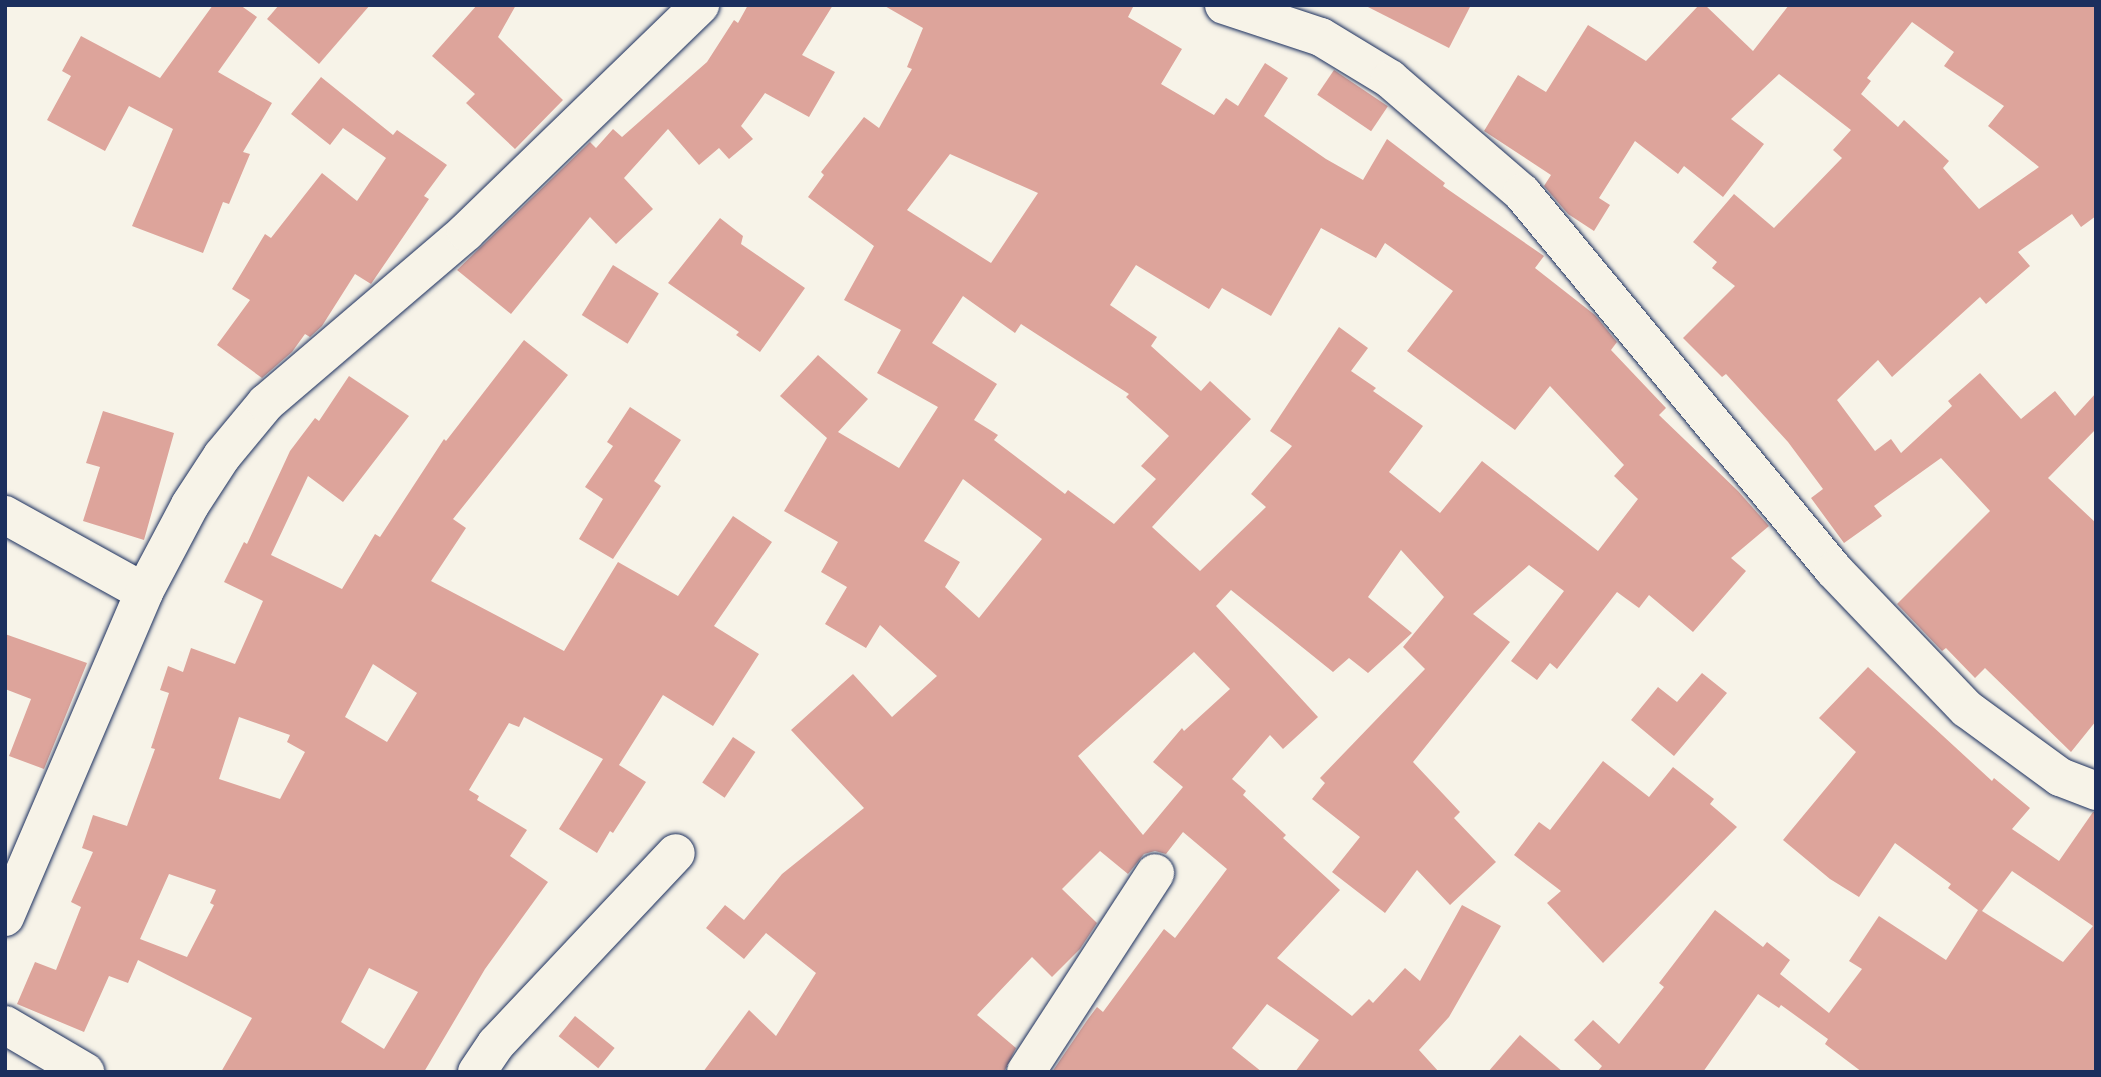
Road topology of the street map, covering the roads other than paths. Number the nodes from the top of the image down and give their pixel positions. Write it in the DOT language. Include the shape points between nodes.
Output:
graph roads {
  1 [pos="700,5"];
  2 [pos="1224,5"];
  3 [pos="5,515"];
  4 [pos="144,592"];
  5 [pos="2096,792"];
  6 [pos="676,853"];
  7 [pos="1155,873"];
  8 [pos="5,917"];
  9 [pos="5,1025"];
  10 [pos="85,1072"];
  11 [pos="477,1072"];
  12 [pos="1026,1072"];
  1 -- 4 [label="street" via="466,232 266,403 222,456 190,505"];
  2 -- 5 [label="street" via="1321,37 1378,72 1521,193 1834,570 1958,699 2060,777"];
  3 -- 4 [label="street"];
  4 -- 8 [label="street"];
  6 -- 11 [label="street" via="496,1044"];
  7 -- 12 [label="street"];
  9 -- 10 [label="street"];
}
